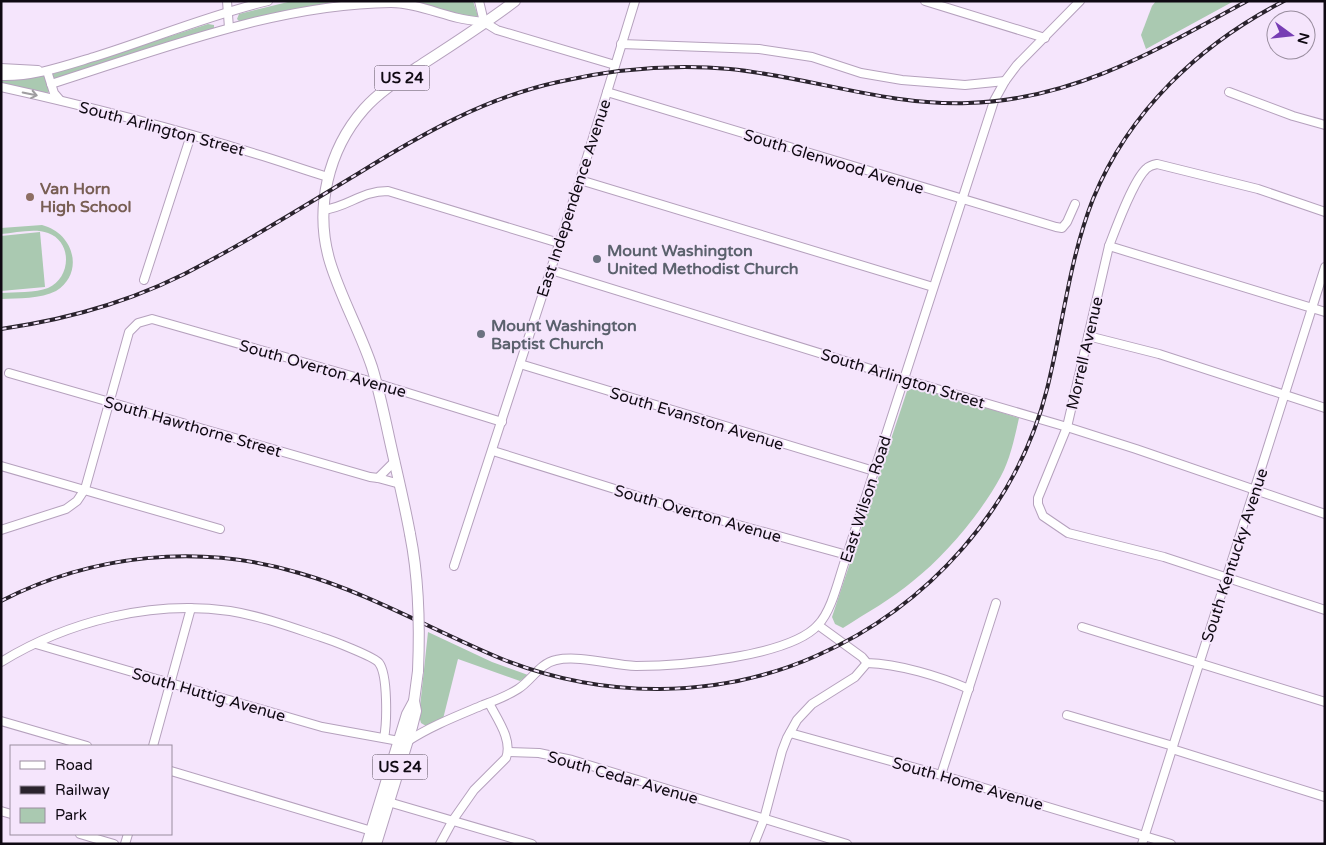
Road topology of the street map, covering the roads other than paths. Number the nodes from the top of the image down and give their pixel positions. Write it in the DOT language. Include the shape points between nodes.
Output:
graph roads {
  1 [pos="227,1"];
  2 [pos="268,1"];
  3 [pos="479,1"];
  4 [pos="515,1"];
  5 [pos="635,1"];
  6 [pos="925,1"];
  7 [pos="1080,1"];
  8 [pos="343,4"];
  9 [pos="227,13"];
  10 [pos="484,22"];
  11 [pos="229,28"];
  12 [pos="1045,38"];
  13 [pos="622,44"];
  14 [pos="615,65"];
  15 [pos="1,68"];
  16 [pos="47,71"];
  17 [pos="1,76"];
  18 [pos="1005,81"];
  19 [pos="51,84"];
  20 [pos="1,87"];
  21 [pos="607,92"];
  22 [pos="1229,92"];
  23 [pos="60,100"];
  24 [pos="1325,125"];
  25 [pos="191,135"];
  26 [pos="324,176"];
  27 [pos="580,180"];
  28 [pos="961,200"];
  29 [pos="1075,204"];
  30 [pos="324,210"];
  31 [pos="1325,212"];
  32 [pos="559,243"];
  33 [pos="1109,246"];
  34 [pos="1325,267"];
  35 [pos="551,270"];
  36 [pos="144,280"];
  37 [pos="933,287"];
  38 [pos="1312,308"];
  39 [pos="1325,312"];
  40 [pos="1088,336"];
  41 [pos="520,364"];
  42 [pos="9,373"];
  43 [pos="903,379"];
  44 [pos="376,383"];
  45 [pos="1285,396"];
  46 [pos="110,401"];
  47 [pos="1325,408"];
  48 [pos="502,422"];
  49 [pos="1067,427"];
  50 [pos="493,451"];
  51 [pos="394,461"];
  52 [pos="1,466"];
  53 [pos="874,471"];
  54 [pos="378,478"];
  55 [pos="400,484"];
  56 [pos="85,489"];
  57 [pos="1254,489"];
  58 [pos="1325,514"];
  59 [pos="220,529"];
  60 [pos="1,530"];
  61 [pos="846,555"];
  62 [pos="454,566"];
  63 [pos="1226,577"];
  64 [pos="996,603"];
  65 [pos="191,608"];
  66 [pos="1325,610"];
  67 [pos="818,626"];
  68 [pos="1082,627"];
  69 [pos="36,644"];
  70 [pos="1,662"];
  71 [pos="867,663"];
  72 [pos="1199,664"];
  73 [pos="171,682"];
  74 [pos="969,689"];
  75 [pos="414,701"];
  76 [pos="1325,702"];
  77 [pos="489,703"];
  78 [pos="1067,715"];
  79 [pos="415,717"];
  80 [pos="1,721"];
  81 [pos="429,728"];
  82 [pos="790,733"];
  83 [pos="384,738"];
  84 [pos="403,741"];
  85 [pos="84,745"];
  86 [pos="153,745"];
  87 [pos="1172,748"];
  88 [pos="509,752"];
  89 [pos="172,771"];
  90 [pos="941,774"];
  91 [pos="1325,797"];
  92 [pos="385,801"];
  93 [pos="764,819"];
  94 [pos="453,820"];
  95 [pos="375,832"];
  96 [pos="83,835"];
  97 [pos="1143,840"];
  98 [pos="114,844"];
  99 [pos="367,844"];
  100 [pos="376,844"];
  101 [pos="440,844"];
  102 [pos="532,844"];
  103 [pos="754,844"];
  104 [pos="847,844"];
  105 [pos="1171,844"];
  1 -- 9 [label="street"];
  2 -- 9 [label="street"];
  3 -- 10 [label="street"];
  4 -- 10 [label="main road, US 24"];
  5 -- 13 [label="street, East Independence Avenue"];
  6 -- 12 [label="street"];
  7 -- 12 [label="street, East Wilson Road"];
  8 -- 10 [label="street" via="393,3"];
  8 -- 11 [label="street"];
  9 -- 11 [label="street"];
  9 -- 16 [label="street"];
  10 -- 14 [label="street" via="509,34"];
  10 -- 26 [label="main road, US 24" via="372,101 345,135"];
  11 -- 19 [label="street"];
  12 -- 18 [label="street, East Wilson Road" via="1017,64"];
  13 -- 14 [label="street, East Independence Avenue"];
  13 -- 18 [label="street" via="759,48 812,57 860,73 902,80 966,85"];
  14 -- 21 [label="street, East Independence Avenue"];
  15 -- 16 [label="street"];
  16 -- 17 [label="street"];
  16 -- 19 [label="street"];
  18 -- 28 [label="street, East Wilson Road" via="990,111"];
  19 -- 23 [label="street"];
  20 -- 23 [label="street, South Arlington Street, one-way"];
  21 -- 27 [label="street, East Independence Avenue"];
  21 -- 28 [label="street, South Glenwood Avenue"];
  22 -- 24 [label="street"];
  23 -- 25 [label="street, South Arlington Street"];
  25 -- 26 [label="street, South Arlington Street"];
  25 -- 36 [label="street"];
  26 -- 30 [label="main road, US 24"];
  27 -- 32 [label="street, East Independence Avenue"];
  27 -- 37 [label="street"];
  28 -- 29 [label="street, South Glenwood Avenue" via="1062,228"];
  28 -- 37 [label="street, East Wilson Road"];
  30 -- 32 [label="street" via="334,209 366,193 388,191"];
  30 -- 44 [label="main road, US 24" via="331,263"];
  31 -- 33 [label="street, Morrell Avenue" via="1258,189 1157,164 1144,171 1119,218"];
  32 -- 35 [label="street, East Independence Avenue"];
  33 -- 38 [label="street"];
  33 -- 40 [label="street, Morrell Avenue"];
  34 -- 38 [label="street, South Kentucky Avenue"];
  35 -- 41 [label="street, East Independence Avenue"];
  35 -- 43 [label="street, South Arlington Street"];
  37 -- 43 [label="street, East Wilson Road"];
  38 -- 39 [label="street"];
  38 -- 45 [label="street, South Kentucky Avenue"];
  40 -- 45 [label="street" via="1159,354"];
  40 -- 49 [label="street, Morrell Avenue"];
  41 -- 48 [label="street, East Independence Avenue"];
  41 -- 53 [label="street, South Evanston Avenue"];
  42 -- 46 [label="street, South Hawthorne Street"];
  43 -- 49 [label="street, South Arlington Street"];
  43 -- 53 [label="street, East Wilson Road"];
  44 -- 46 [label="street, South Overton Avenue" via="152,319 134,326 130,332"];
  44 -- 48 [label="street, South Overton Avenue"];
  44 -- 51 [label="main road, US 24"];
  45 -- 47 [label="street"];
  45 -- 57 [label="street, South Kentucky Avenue"];
  46 -- 54 [label="street, South Hawthorne Street"];
  46 -- 56 [label="street"];
  48 -- 50 [label="street, East Independence Avenue"];
  49 -- 57 [label="street, South Arlington Street"];
  49 -- 63 [label="street, Morrell Avenue" via="1038,501 1043,516 1068,533 1164,557"];
  50 -- 61 [label="street, South Overton Avenue"];
  50 -- 62 [label="street, East Independence Avenue"];
  51 -- 54 [label="street"];
  51 -- 55 [label="main road, US 24"];
  52 -- 56 [label="street"];
  53 -- 61 [label="street, East Wilson Road"];
  54 -- 55 [label="street, South Hawthorne Street"];
  55 -- 75 [label="main road, US 24, bridge" via="415,567 418,612 418,671"];
  56 -- 59 [label="street"];
  56 -- 60 [label="street" via="66,510"];
  57 -- 58 [label="street, South Arlington Street"];
  57 -- 63 [label="street, South Kentucky Avenue"];
  61 -- 67 [label="street, East Wilson Road" via="829,608"];
  63 -- 66 [label="street"];
  63 -- 72 [label="street, South Kentucky Avenue"];
  64 -- 74 [label="street"];
  65 -- 69 [label="street" via="150,610 114,617"];
  65 -- 73 [label="street"];
  65 -- 83 [label="street" via="264,618 376,660 382,670 387,721"];
  67 -- 71 [label="street"];
  67 -- 77 [label="street, East Wilson Road" via="796,641 716,661 635,666 555,660 548,662 517,690"];
  68 -- 72 [label="street"];
  69 -- 70 [label="street"];
  69 -- 73 [label="street, South Huttig Avenue"];
  71 -- 74 [label="street" via="914,671"];
  71 -- 82 [label="street" via="855,677 812,704"];
  72 -- 76 [label="street"];
  72 -- 87 [label="street, South Kentucky Avenue"];
  73 -- 83 [label="street, South Huttig Avenue" via="322,727"];
  73 -- 86 [label="street"];
  74 -- 90 [label="street"];
  75 -- 79 [label="main road, US 24"];
  75 -- 84 [label="main road, US 24" via="407,714"];
  77 -- 81 [label="street, East Wilson Road"];
  77 -- 88 [label="street" via="507,740"];
  78 -- 87 [label="street"];
  79 -- 81 [label="street" via="419,724"];
  79 -- 84 [label="main road, US 24"];
  80 -- 85 [label="street"];
  81 -- 84 [label="street, East Wilson Road"];
  82 -- 90 [label="street, South Home Avenue"];
  82 -- 93 [label="street"];
  83 -- 84 [label="street"];
  84 -- 92 [label="main road, US 24"];
  87 -- 91 [label="street"];
  87 -- 97 [label="street, South Kentucky Avenue"];
  88 -- 93 [label="street, South Cedar Avenue" via="539,753 572,760"];
  88 -- 94 [label="street" via="474,790"];
  89 -- 95 [label="street"];
  90 -- 97 [label="street, South Home Avenue"];
  92 -- 94 [label="street"];
  92 -- 95 [label="main road, US 24"];
  93 -- 103 [label="street"];
  93 -- 104 [label="street, South Cedar Avenue"];
  94 -- 101 [label="street"];
  94 -- 102 [label="street"];
  95 -- 99 [label="main road, US 24"];
  95 -- 100 [label="main road, US 24"];
  96 -- 98 [label="street"];
  97 -- 105 [label="street, South Home Avenue"];
}
